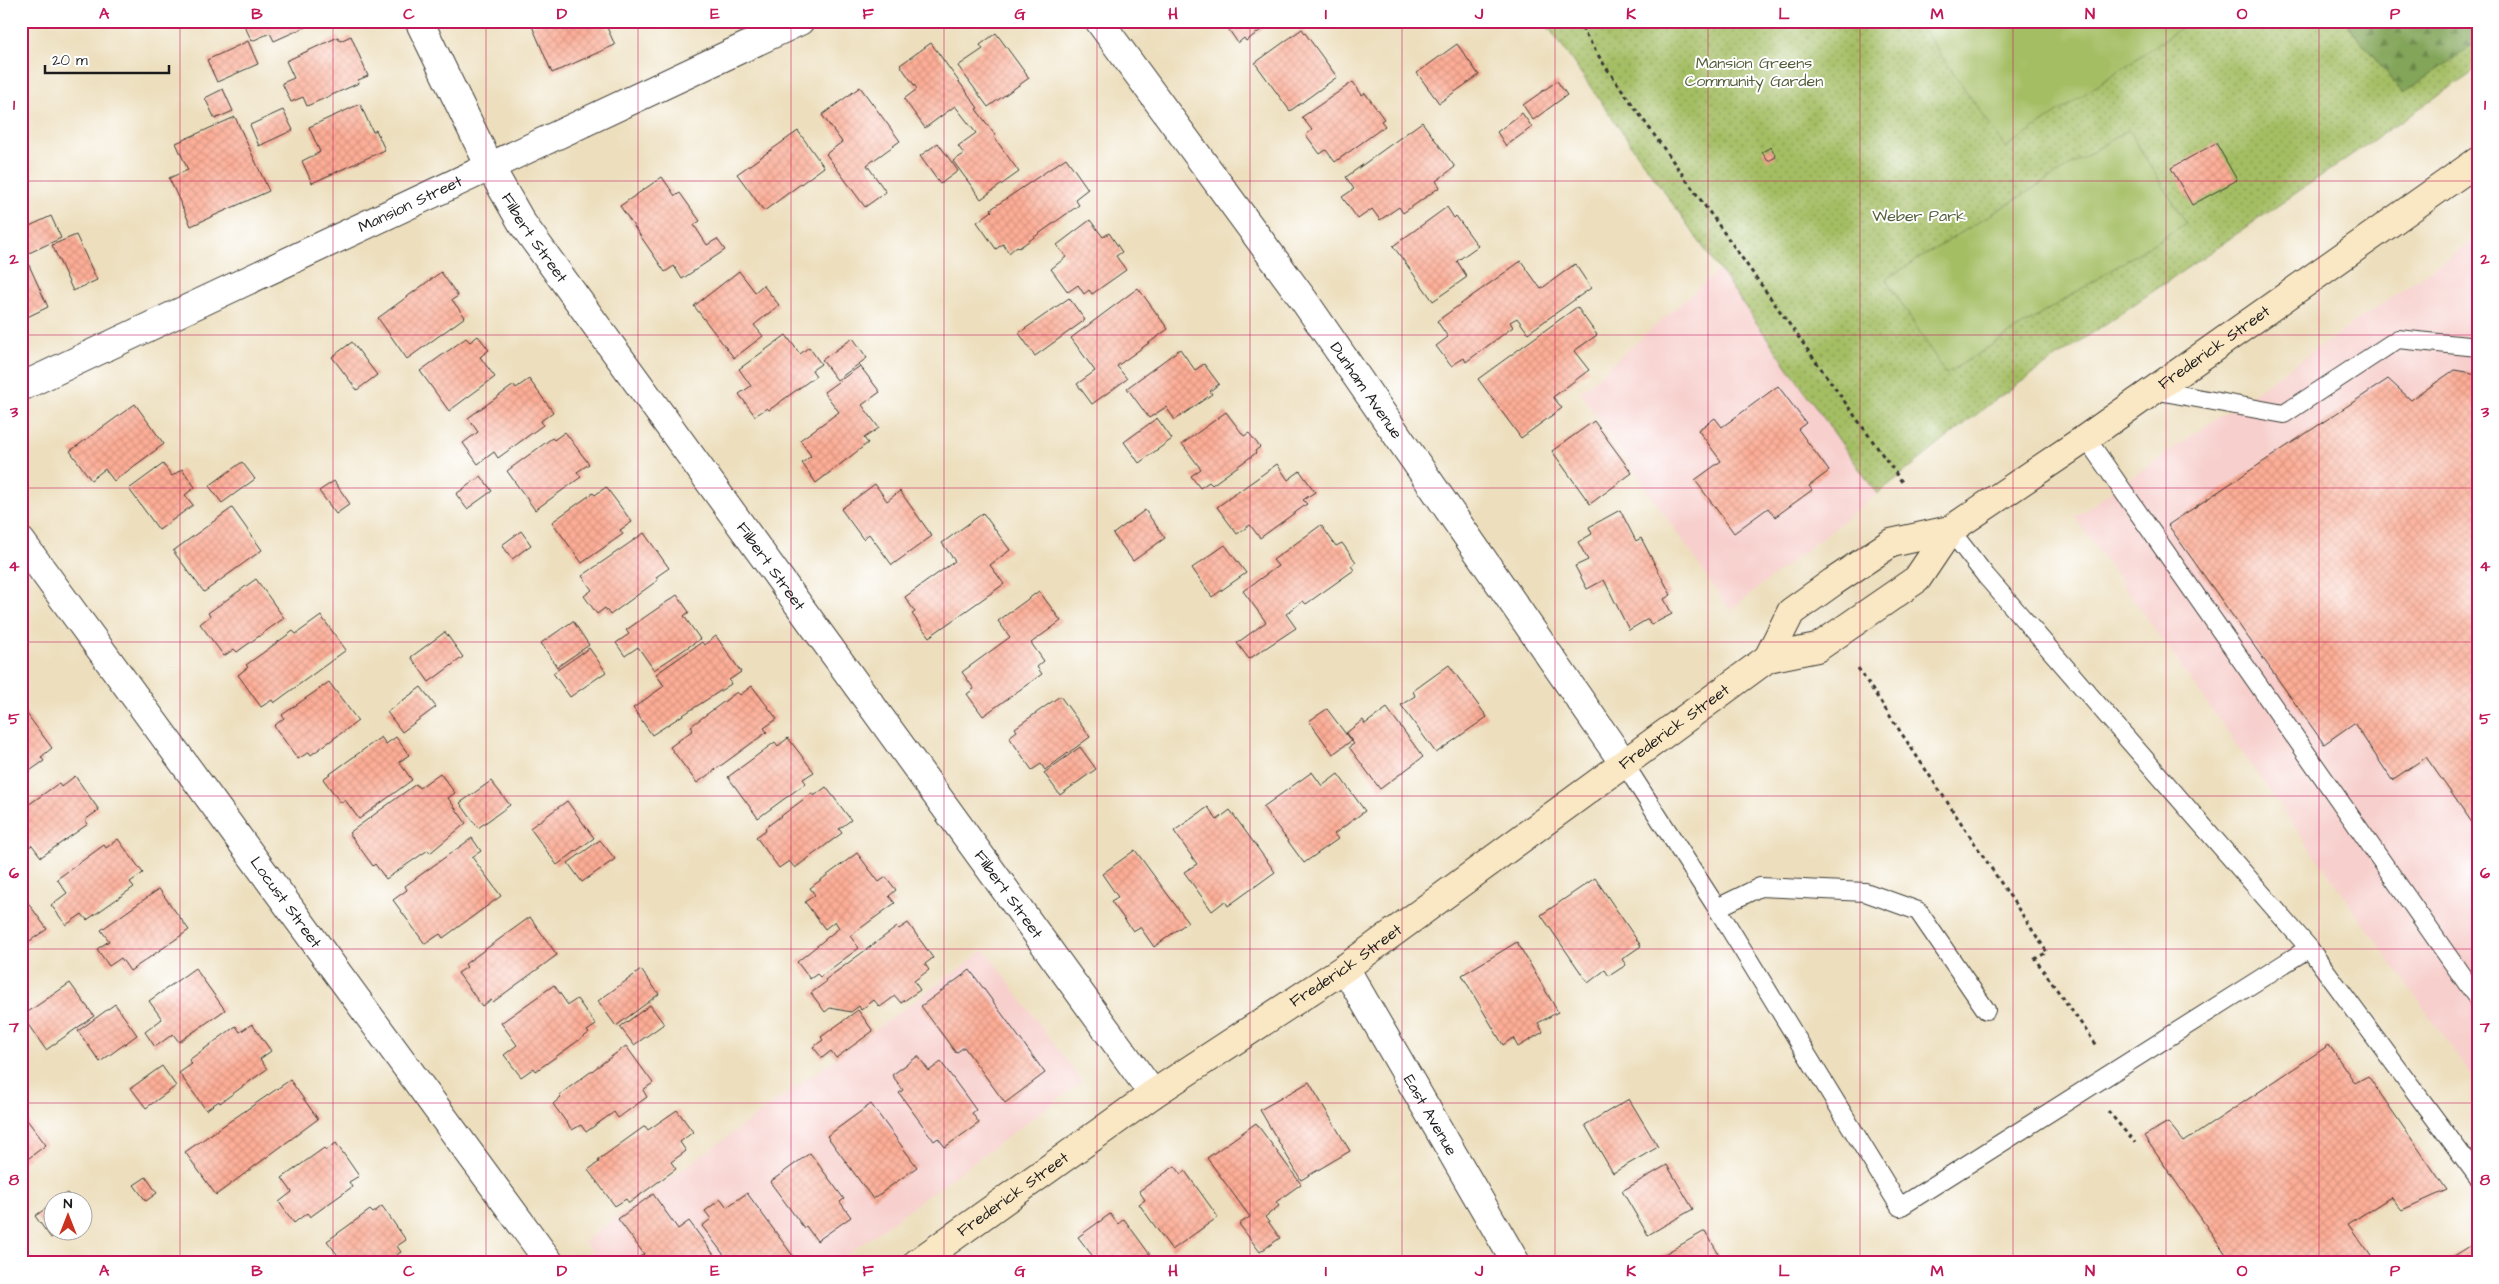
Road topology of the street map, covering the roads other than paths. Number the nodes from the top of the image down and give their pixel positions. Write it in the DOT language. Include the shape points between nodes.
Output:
graph roads {
  1 [pos="419,21"];
  2 [pos="800,21"];
  3 [pos="1099,21"];
  4 [pos="2478,162"];
  5 [pos="490,168"];
  6 [pos="2478,347"];
  7 [pos="21,387"];
  8 [pos="2154,390"];
  9 [pos="2086,438"];
  10 [pos="1950,530"];
  11 [pos="21,541"];
  12 [pos="1768,658"];
  13 [pos="1625,765"];
  14 [pos="1717,908"];
  15 [pos="2309,948"];
  16 [pos="1345,968"];
  17 [pos="2478,999"];
  18 [pos="1986,1010"];
  19 [pos="1153,1094"];
  20 [pos="2478,1177"];
  21 [pos="550,1263"];
  22 [pos="917,1263"];
  23 [pos="1516,1263"];
  1 -- 5 [label="street, Filbert Street"];
  2 -- 5 [label="street, Mansion Street"];
  3 -- 13 [label="street, Dunham Avenue" via="1303,299"];
  4 -- 8 [label="main road, Frederick Street"];
  5 -- 7 [label="street, Mansion Street"];
  5 -- 19 [label="street, Filbert Street" via="522,223"];
  6 -- 8 [label="lane" via="2398,339 2284,414"];
  8 -- 9 [label="main road, Frederick Street"];
  9 -- 10 [label="main road, Frederick Street"];
  9 -- 17 [label="lane"];
  10 -- 12 [label="main road, Frederick Street" via="1917,579 1817,648"];
  10 -- 12 [label="main road, Frederick Street" via="1891,543 1826,587 1791,612"];
  10 -- 15 [label="lane" via="1986,576"];
  11 -- 21 [label="street, Locust Street"];
  12 -- 13 [label="main road, Frederick Street"];
  13 -- 14 [label="lane"];
  13 -- 16 [label="main road, Frederick Street"];
  14 -- 15 [label="lane" via="1900,1207"];
  14 -- 18 [label="lane" via="1760,887 1770,887 1865,892 1918,911"];
  15 -- 20 [label="lane"];
  16 -- 19 [label="main road, Frederick Street"];
  16 -- 23 [label="street, East Avenue"];
  19 -- 22 [label="main road, Frederick Street"];
}
